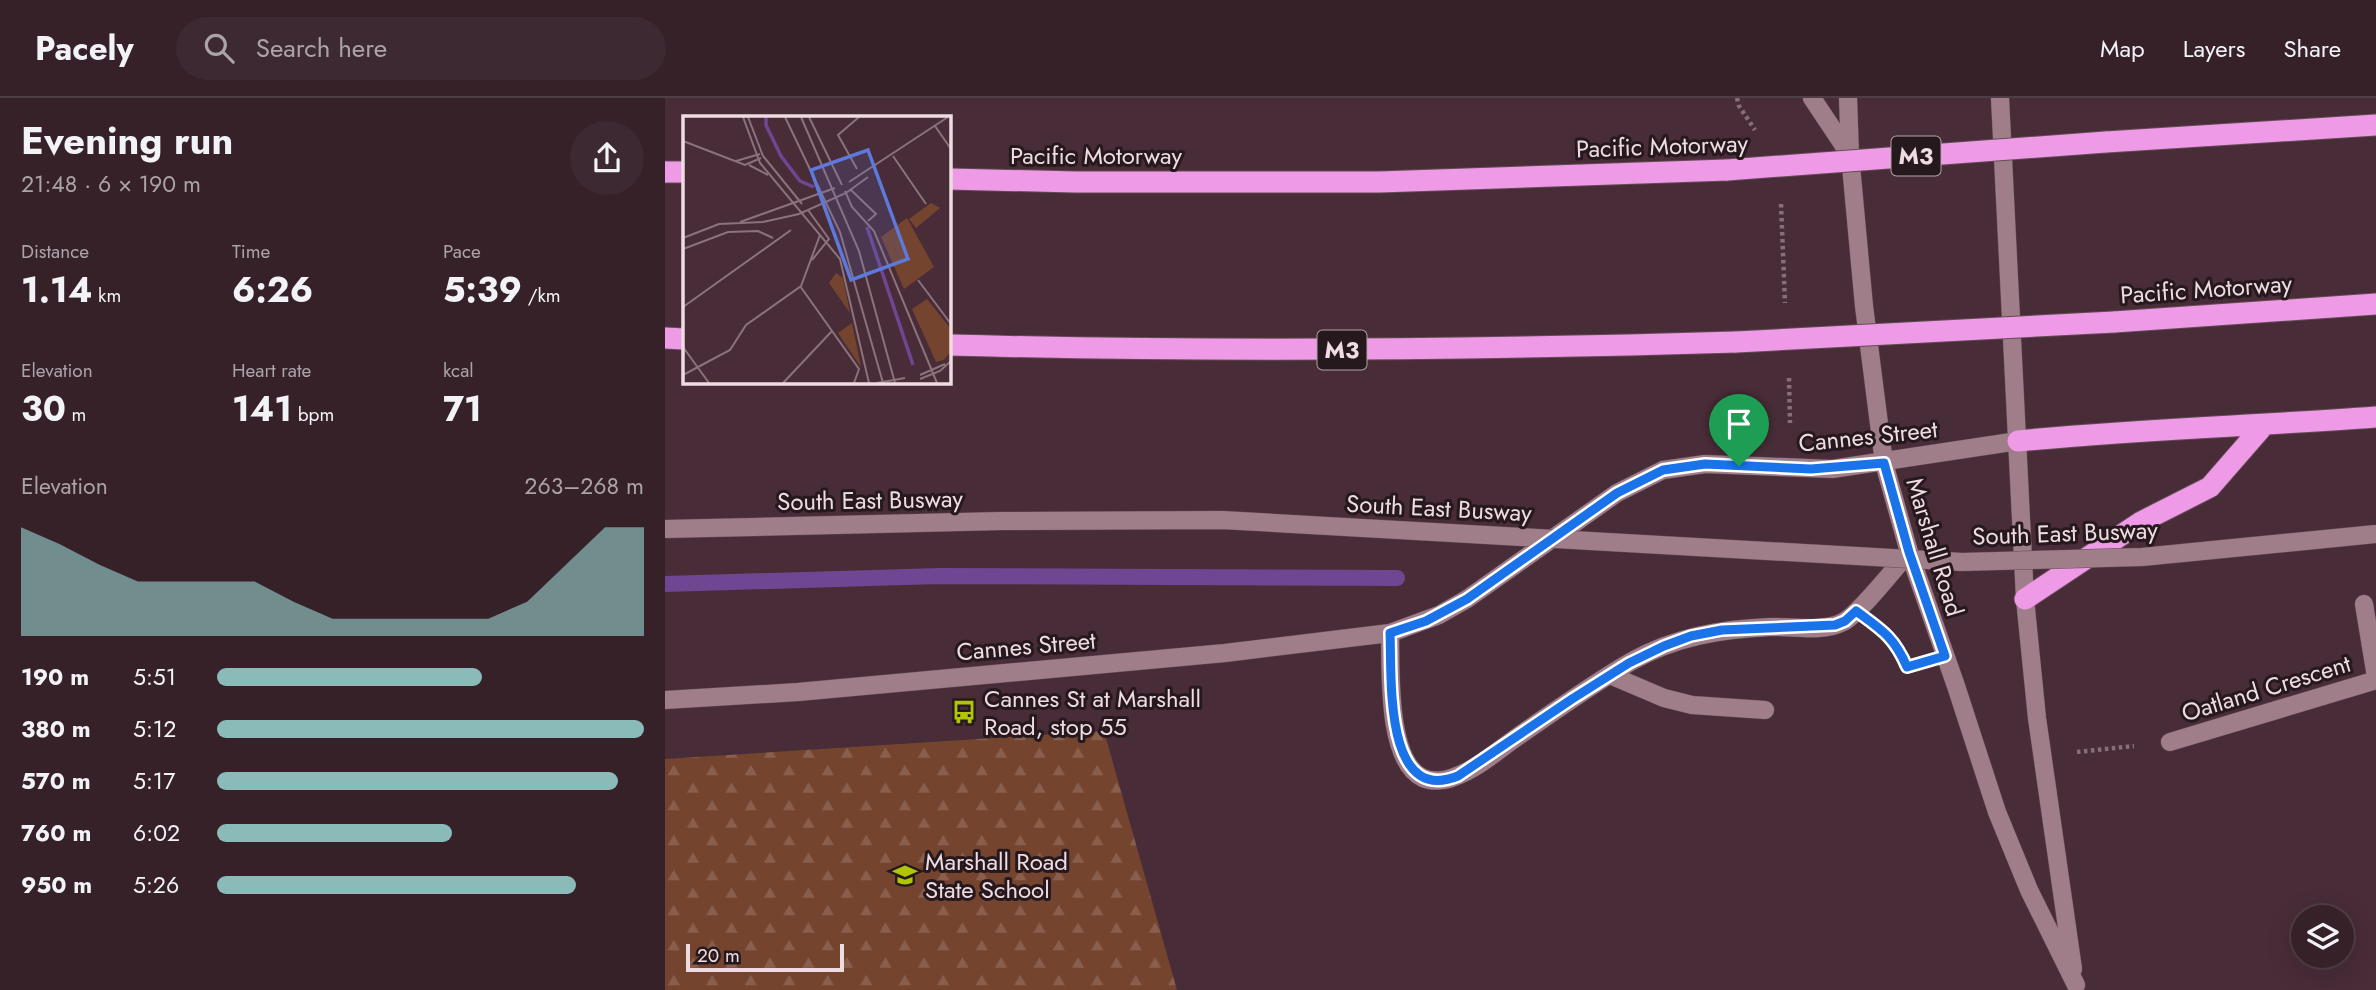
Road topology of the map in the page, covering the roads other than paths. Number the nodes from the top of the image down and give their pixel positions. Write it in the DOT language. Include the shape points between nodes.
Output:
graph roads {
  1 [pos="1812,98"];
  2 [pos="1847,98"];
  3 [pos="2000,98"];
  4 [pos="2376,124"];
  5 [pos="1850,155"];
  6 [pos="665,172"];
  7 [pos="683,172"];
  8 [pos="950,179"];
  9 [pos="2376,304"];
  10 [pos="665,338"];
  11 [pos="683,339"];
  12 [pos="950,345"];
  13 [pos="2376,417"];
  14 [pos="2264,425"];
  15 [pos="2018,441"];
  16 [pos="1884,463"];
  17 [pos="665,529"];
  18 [pos="2376,534"];
  19 [pos="1909,552"];
  20 [pos="2025,599"];
  21 [pos="2364,604"];
  22 [pos="1390,633"];
  23 [pos="1610,675"];
  24 [pos="2376,679"];
  25 [pos="665,700"];
  26 [pos="1765,710"];
  27 [pos="2170,742"];
  28 [pos="2076,988"];
  1 -- 5 [label="street"];
  2 -- 5 [label="street, Marshall Road"];
  3 -- 15 [label="street, Marshall Road"];
  4 -- 8 [label="highway, Pacific Motorway / M3, bridge" via="1727,170 1379,182"];
  5 -- 16 [label="street, Marshall Road"];
  6 -- 7 [label="highway"];
  9 -- 12 [label="highway, Pacific Motorway / M3, bridge" via="1736,342 1516,349"];
  10 -- 11 [label="highway"];
  13 -- 14 [label="highway"];
  14 -- 15 [label="highway"];
  14 -- 20 [label="highway" via="2210,487 2117,537"];
  15 -- 16 [label="street, Cannes Street"];
  15 -- 20 [label="street, Marshall Road"];
  16 -- 19 [label="street, Marshall Road"];
  16 -- 22 [label="street, Cannes Street" via="1811,469 1705,464 1663,470 1617,493 1467,599 1426,621"];
  17 -- 18 [label="street, South East Busway, bridge" via="1222,520 1962,562 2142,557"];
  19 -- 23 [label="street" via="1845,621 1691,636 1646,653"];
  19 -- 28 [label="street, Marshall Road" via="1997,812"];
  20 -- 28 [label="street, Marshall Road"];
  21 -- 24 [label="street"];
  22 -- 23 [label="street" via="1396,731 1408,765 1427,779 1452,778 1475,766"];
  22 -- 25 [label="street, Cannes Street" via="1225,653"];
  23 -- 26 [label="street" via="1679,702"];
  24 -- 27 [label="street, Oatland Crescent"];
}
